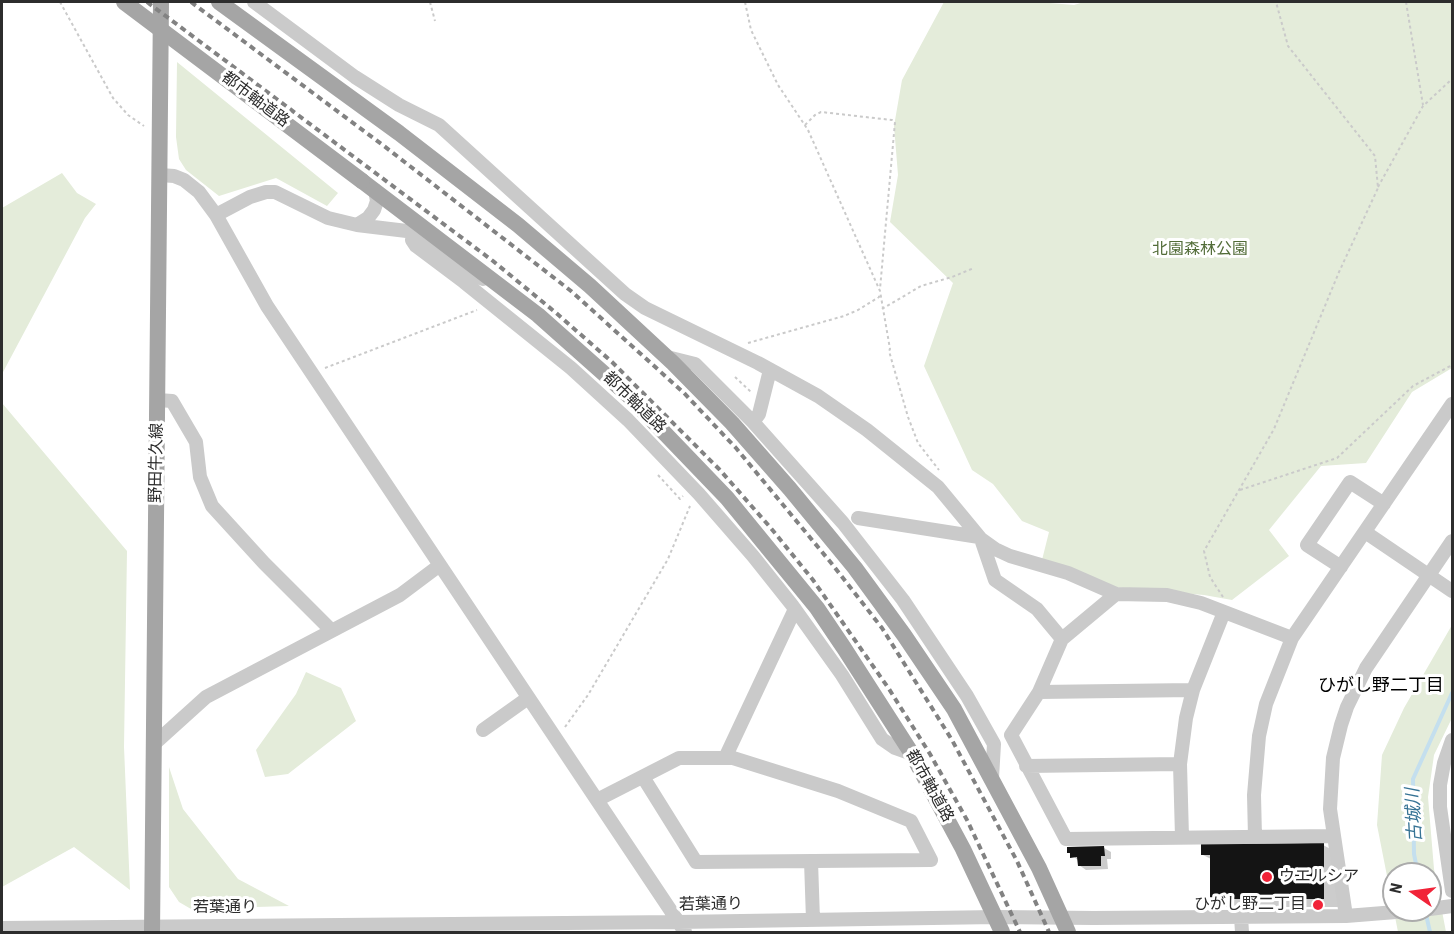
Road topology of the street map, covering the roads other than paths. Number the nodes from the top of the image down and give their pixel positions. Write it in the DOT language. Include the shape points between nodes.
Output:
graph roads {
  1 [pos="124,2"];
  2 [pos="161,2"];
  3 [pos="219,2"];
  4 [pos="254,2"];
  5 [pos="160,175"];
  6 [pos="368,186"];
  7 [pos="216,215"];
  8 [pos="357,225"];
  9 [pos="416,227"];
  10 [pos="523,303"];
  11 [pos="521,327"];
  12 [pos="667,357"];
  13 [pos="770,370"];
  14 [pos="158,400"];
  15 [pos="1452,404"];
  16 [pos="753,422"];
  17 [pos="1384,504"];
  18 [pos="858,518"];
  19 [pos="1365,532"];
  20 [pos="980,538"];
  21 [pos="1452,541"];
  22 [pos="440,565"];
  23 [pos="1341,567"];
  24 [pos="1429,575"];
  25 [pos="1452,591"];
  26 [pos="1116,594"];
  27 [pos="795,609"];
  28 [pos="1224,612"];
  29 [pos="331,630"];
  30 [pos="1292,638"];
  31 [pos="1062,639"];
  32 [pos="1192,690"];
  33 [pos="1040,692"];
  34 [pos="528,698"];
  35 [pos="483,730"];
  36 [pos="1452,740"];
  37 [pos="154,744"];
  38 [pos="912,754"];
  39 [pos="725,758"];
  40 [pos="1180,764"];
  41 [pos="1026,766"];
  42 [pos="643,777"];
  43 [pos="992,778"];
  44 [pos="597,800"];
  45 [pos="1333,836"];
  46 [pos="1182,837"];
  47 [pos="1254,837"];
  48 [pos="811,861"];
  49 [pos="1452,891"];
  50 [pos="1382,914"];
  51 [pos="1346,916"];
  52 [pos="1241,917"];
  53 [pos="813,920"];
  54 [pos="999,925"];
  55 [pos="1065,925"];
  56 [pos="682,927"];
  57 [pos="2,928"];
  58 [pos="152,929"];
  59 [pos="1242,933"];
  1 -- 6 [label="main road, 都市軸道路, bridge"];
  2 -- 5 [label="main road, 野田牛久線"];
  3 -- 12 [label="main road" via="518,225"];
  4 -- 13 [label="street" via="355,76 439,125 625,294 645,308"];
  5 -- 7 [label="street" via="183,180 199,192"];
  5 -- 14 [label="main road, 野田牛久線"];
  6 -- 8 [label="street" via="377,201 368,218"];
  6 -- 9 [label="main road, 都市軸道路"];
  7 -- 8 [label="street" via="250,197 275,192 328,218"];
  7 -- 22 [label="street" via="267,306"];
  8 -- 9 [label="street"];
  9 -- 10 [label="main road, 都市軸道路"];
  9 -- 11 [label="street" via="412,240 416,246"];
  10 -- 11 [label="street"];
  10 -- 38 [label="main road, 都市軸道路" via="628,395 727,498 817,608"];
  11 -- 27 [label="street" via="628,420 699,494"];
  12 -- 16 [label="street" via="695,364"];
  12 -- 43 [label="main road" via="732,423 855,568 954,710"];
  13 -- 16 [label="street" via="759,414"];
  13 -- 20 [label="street" via="818,396 920,472 950,500"];
  14 -- 29 [label="street" via="172,401 196,442 200,477 212,506"];
  14 -- 37 [label="main road, 野田牛久線"];
  15 -- 17 [label="street"];
  16 -- 43 [label="street" via="843,523 967,696 994,744"];
  17 -- 19 [label="street"];
  17 -- 23 [label="street" via="1350,482 1307,545"];
  18 -- 20 [label="street"];
  19 -- 23 [label="street"];
  19 -- 24 [label="street"];
  20 -- 26 [label="street" via="1010,556 1068,573"];
  20 -- 31 [label="street" via="995,580 1037,609"];
  21 -- 24 [label="street"];
  22 -- 29 [label="street" via="400,595"];
  22 -- 34 [label="street"];
  23 -- 30 [label="street"];
  24 -- 25 [label="street"];
  24 -- 45 [label="street" via="1366,668 1347,707 1332,768"];
  26 -- 28 [label="street" via="1167,595"];
  26 -- 31 [label="street"];
  27 -- 38 [label="street" via="882,740"];
  27 -- 39 [label="street"];
  28 -- 30 [label="street"];
  28 -- 32 [label="street"];
  29 -- 37 [label="street" via="206,697"];
  30 -- 47 [label="street" via="1266,704 1259,736"];
  31 -- 33 [label="street"];
  32 -- 33 [label="street"];
  32 -- 40 [label="street"];
  33 -- 41 [label="street" via="1011,735"];
  34 -- 35 [label="street"];
  34 -- 44 [label="street"];
  36 -- 49 [label="street" via="1440,785 1440,807"];
  37 -- 58 [label="main road, 野田牛久線"];
  38 -- 54 [label="main road, 都市軸道路"];
  39 -- 42 [label="street" via="679,758"];
  39 -- 48 [label="street" via="838,791 911,821 931,860"];
  40 -- 41 [label="street"];
  40 -- 46 [label="street"];
  41 -- 46 [label="street" via="1066,839"];
  42 -- 44 [label="street"];
  42 -- 48 [label="street" via="696,861"];
  43 -- 55 [label="main road"];
  44 -- 56 [label="street"];
  45 -- 47 [label="street"];
  45 -- 51 [label="street"];
  46 -- 47 [label="street"];
  48 -- 53 [label="street"];
  50 -- 51 [label="street, 若葉通り"];
  51 -- 52 [label="street, 若葉通り"];
  52 -- 55 [label="street, 若葉通り"];
  52 -- 59 [label="street"];
  53 -- 54 [label="street, 若葉通り"];
  53 -- 56 [label="street, 若葉通り"];
  54 -- 55 [label="street, 若葉通り"];
  56 -- 58 [label="street, 若葉通り"];
  57 -- 58 [label="street, 若葉通り"];
}
